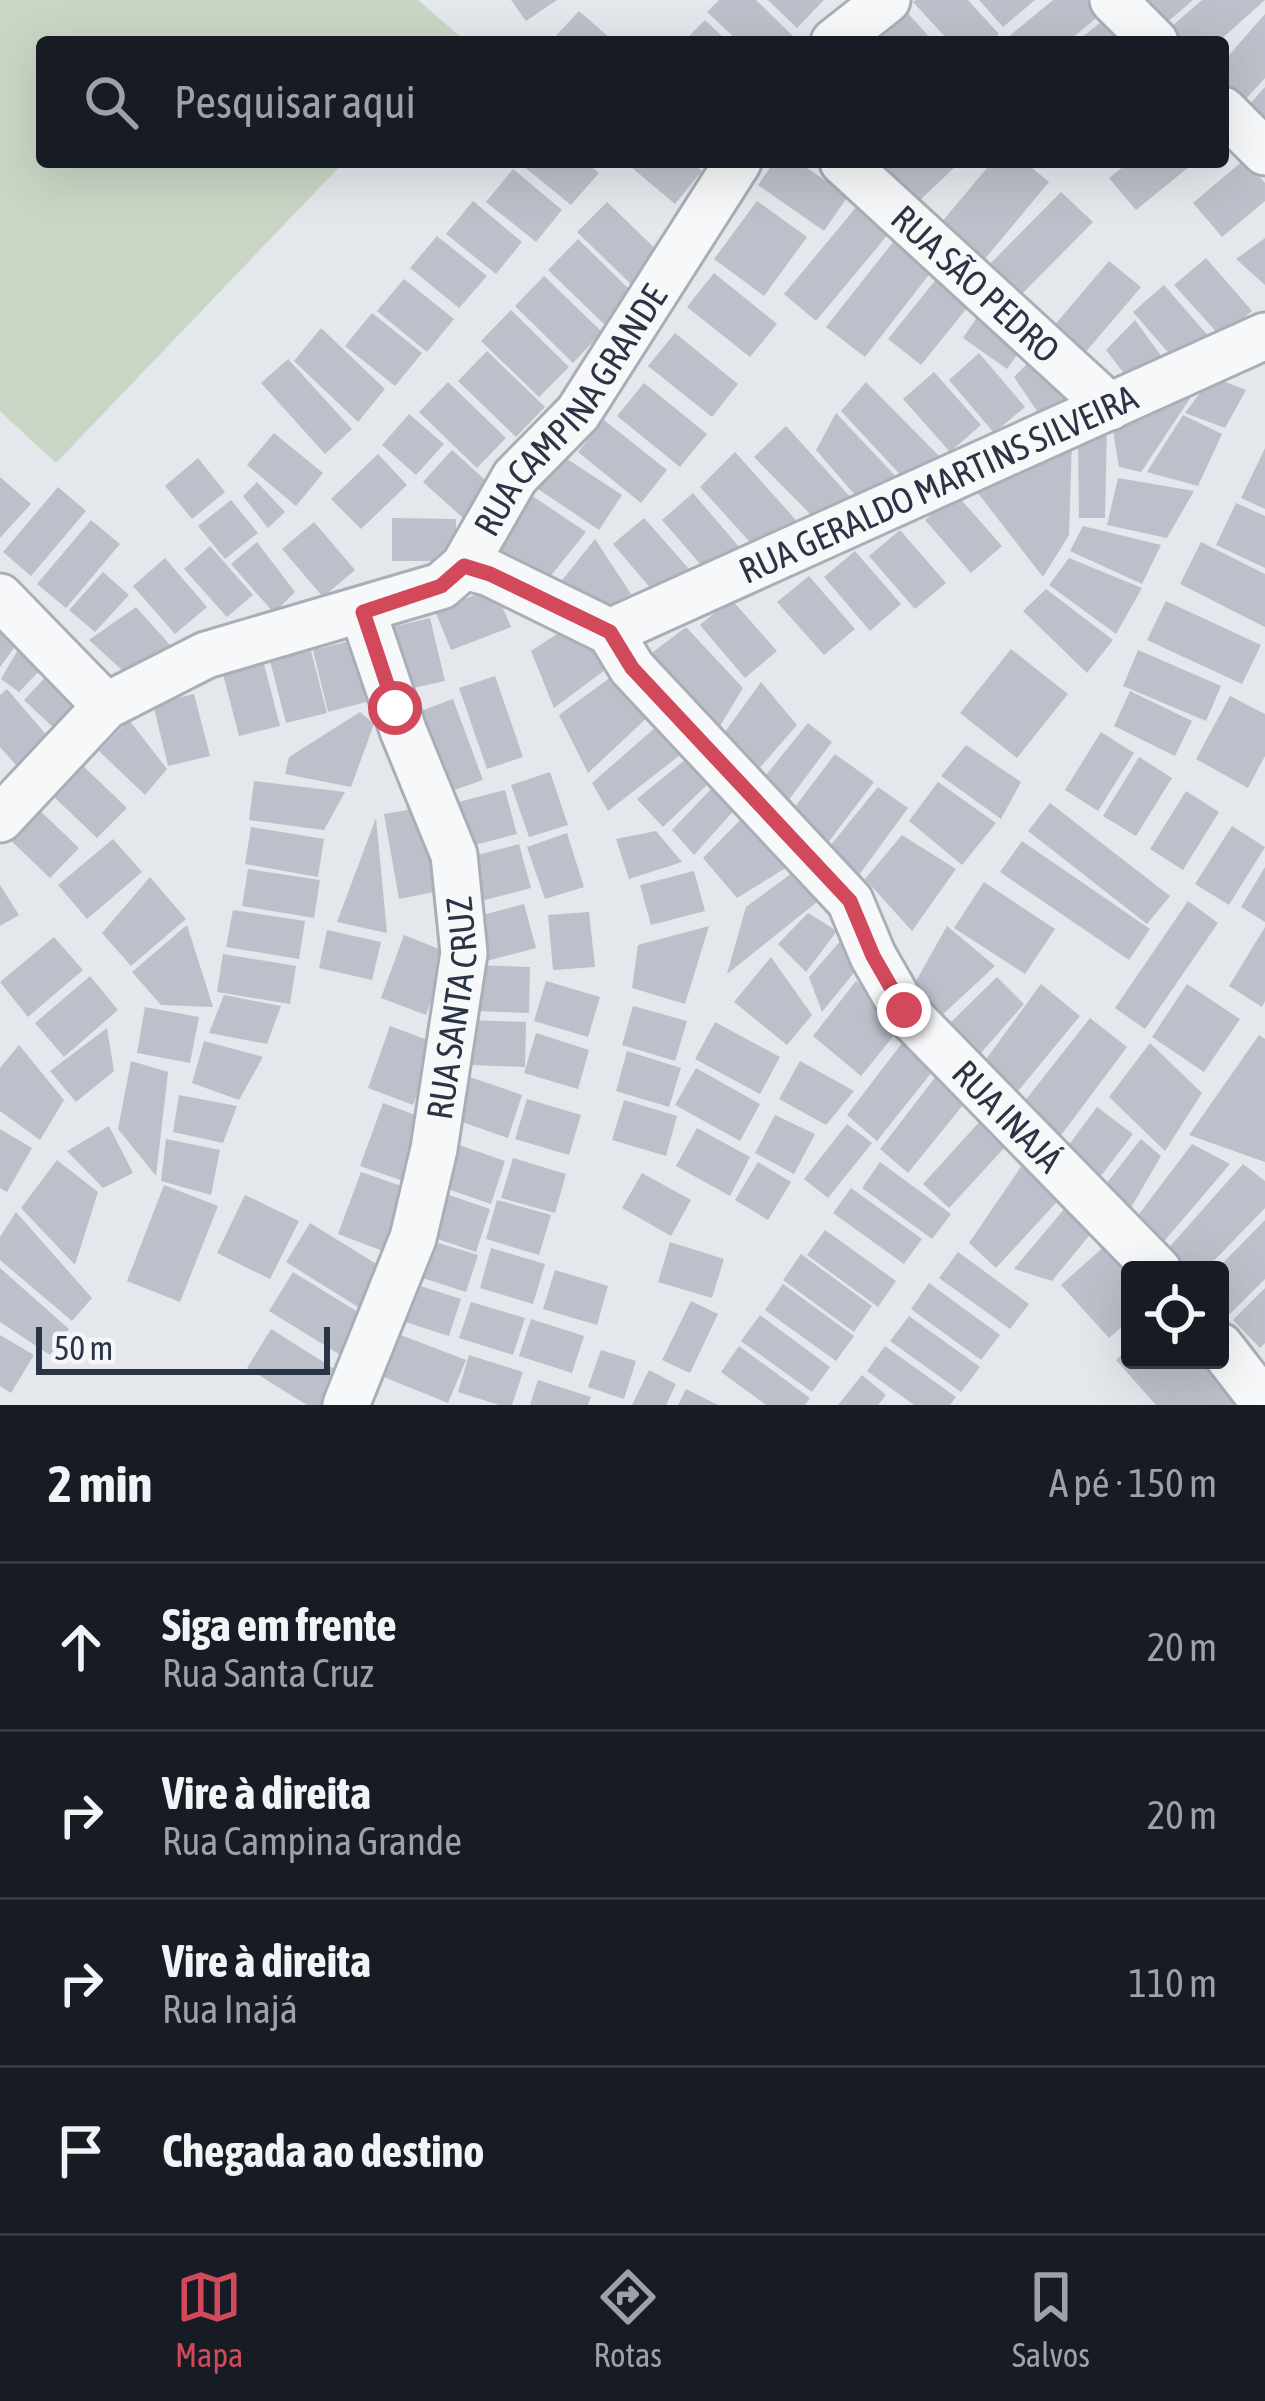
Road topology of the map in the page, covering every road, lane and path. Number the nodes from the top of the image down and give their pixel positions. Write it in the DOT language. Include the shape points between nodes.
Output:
graph roads {
  1 [pos="887,0"];
  2 [pos="1113,0"];
  3 [pos="842,36"];
  4 [pos="1149,36"];
  5 [pos="1229,116"];
  6 [pos="1265,152"];
  7 [pos="734,168"];
  8 [pos="850,168"];
  9 [pos="1265,336"];
  10 [pos="1110,407"];
  11 [pos="464,566"];
  12 [pos="0,597"];
  13 [pos="363,612"];
  14 [pos="610,632"];
  15 [pos="106,706"];
  16 [pos="0,819"];
  17 [pos="1149,1261"];
  18 [pos="1229,1358"];
  19 [pos="1265,1404"];
  20 [pos="346,1405"];
  1 -- 3 [label="street"];
  2 -- 4 [label="street"];
  5 -- 6 [label="street"];
  7 -- 11 [label="street, RUA CAMPINA GRANDE" via="578,413 515,477"];
  8 -- 10 [label="street, RUA SÃO PEDRO"];
  9 -- 10 [label="street, RUA GERALDO MARTINS SILVEIRA"];
  10 -- 14 [label="street, RUA GERALDO MARTINS SILVEIRA"];
  11 -- 13 [label="street, RUA CAMPINA GRANDE" via="441,586"];
  11 -- 14 [label="street, RUA INAJÁ"];
  12 -- 15 [label="street"];
  13 -- 15 [label="street, RUA CAMPINA GRANDE" via="206,655"];
  13 -- 20 [label="street, RUA SANTA CRUZ" via="454,855 464,953 412,1238"];
  14 -- 17 [label="street, RUA INAJÁ" via="632,668 850,901 904,1010"];
  15 -- 16 [label="street, RUA CAMPINA GRANDE"];
  18 -- 19 [label="street"];
}
